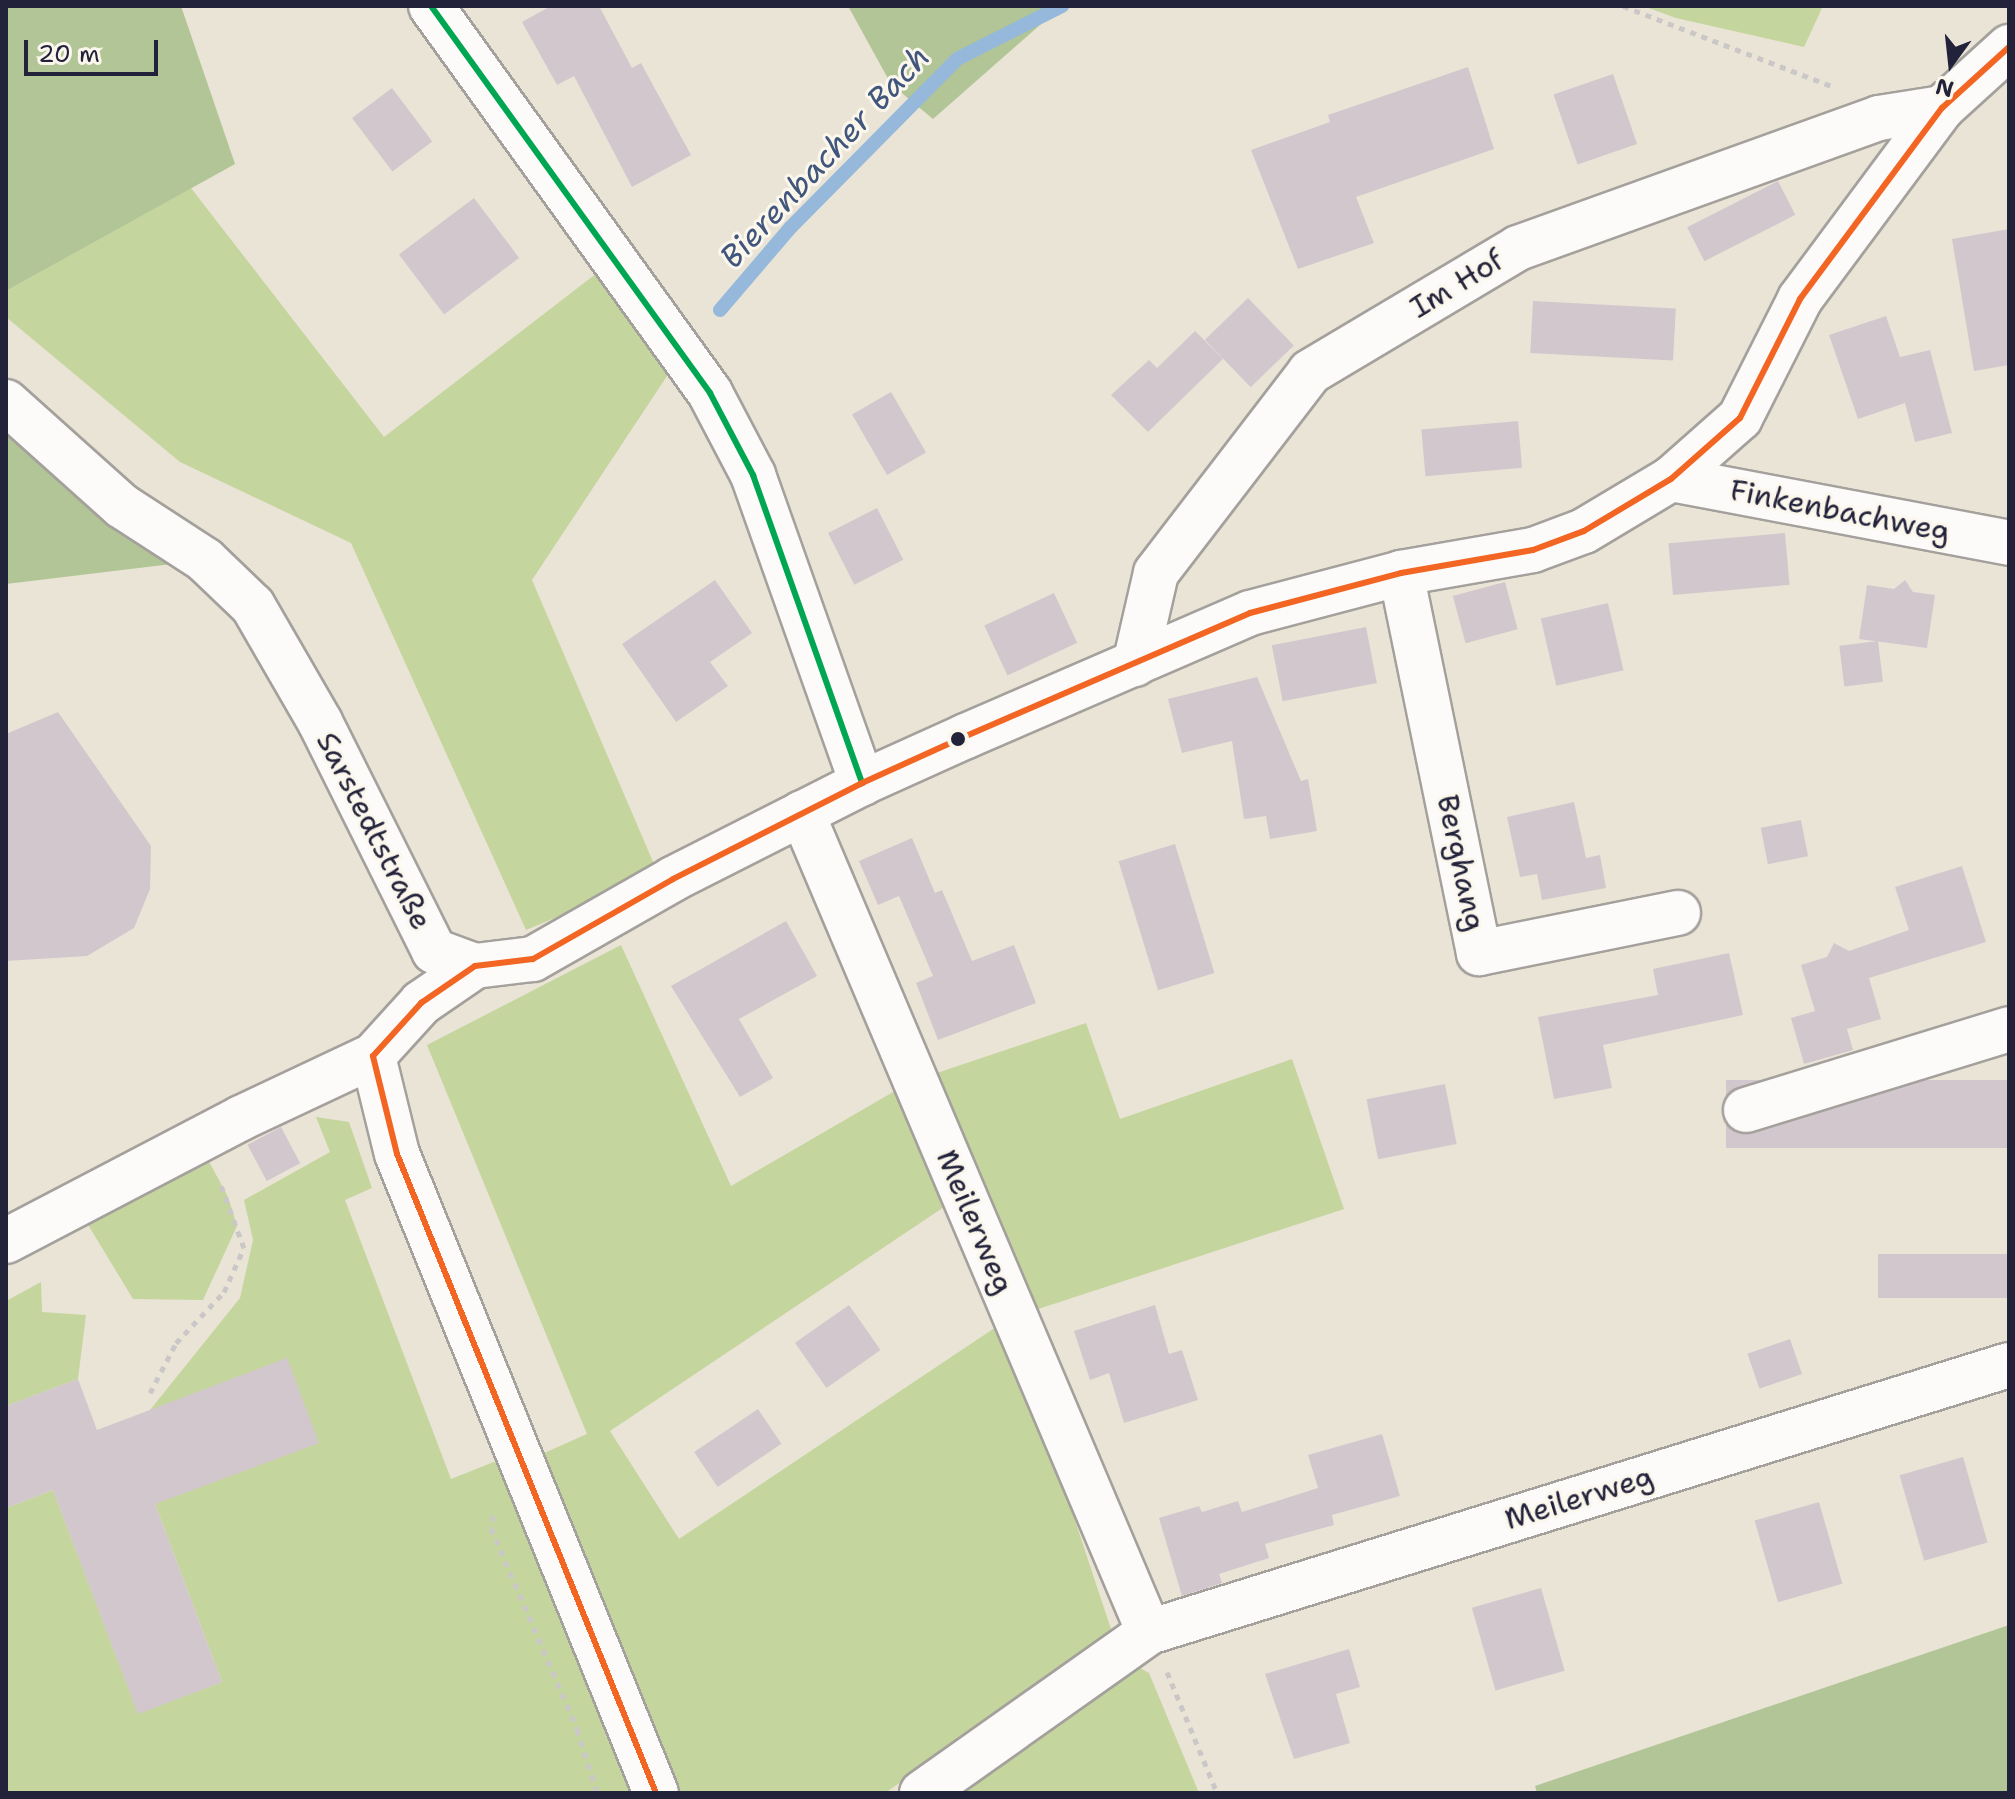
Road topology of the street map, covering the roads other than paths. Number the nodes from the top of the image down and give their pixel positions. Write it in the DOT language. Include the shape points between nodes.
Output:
graph roads {
  1 [pos="431,6"];
  2 [pos="2009,47"];
  3 [pos="1942,108"];
  4 [pos="6,402"];
  5 [pos="1671,479"];
  6 [pos="2009,543"];
  7 [pos="1401,573"];
  8 [pos="1135,664"];
  9 [pos="862,783"];
  10 [pos="802,813"];
  11 [pos="1678,913"];
  12 [pos="475,966"];
  13 [pos="2009,1029"];
  14 [pos="373,1056"];
  15 [pos="1746,1110"];
  16 [pos="6,1241"];
  17 [pos="2009,1365"];
  18 [pos="1149,1632"];
  19 [pos="656,1793"];
  20 [pos="922,1793"];
  1 -- 9 [label="street" via="710,393 753,475"];
  2 -- 3 [label="street"];
  3 -- 5 [label="street" via="1800,299 1740,418"];
  3 -- 8 [label="street, Im Hof" via="1879,118 1518,248 1310,372 1156,573"];
  4 -- 12 [label="street, Sarstedtstraße" via="122,506 205,560 253,606 320,722 434,951"];
  5 -- 6 [label="street, Finkenbachweg"];
  5 -- 7 [label="street" via="1584,531 1533,550"];
  7 -- 8 [label="street" via="1250,613"];
  7 -- 11 [label="street, Berghang" via="1479,953"];
  8 -- 9 [label="street"];
  9 -- 10 [label="street"];
  10 -- 12 [label="street" via="533,959"];
  10 -- 18 [label="street, Meilerweg"];
  12 -- 14 [label="street" via="421,1003"];
  13 -- 15 [label="street"];
  14 -- 16 [label="street"];
  14 -- 19 [label="street" via="397,1154"];
  17 -- 18 [label="street, Meilerweg"];
  18 -- 20 [label="street, Meilerweg"];
}
